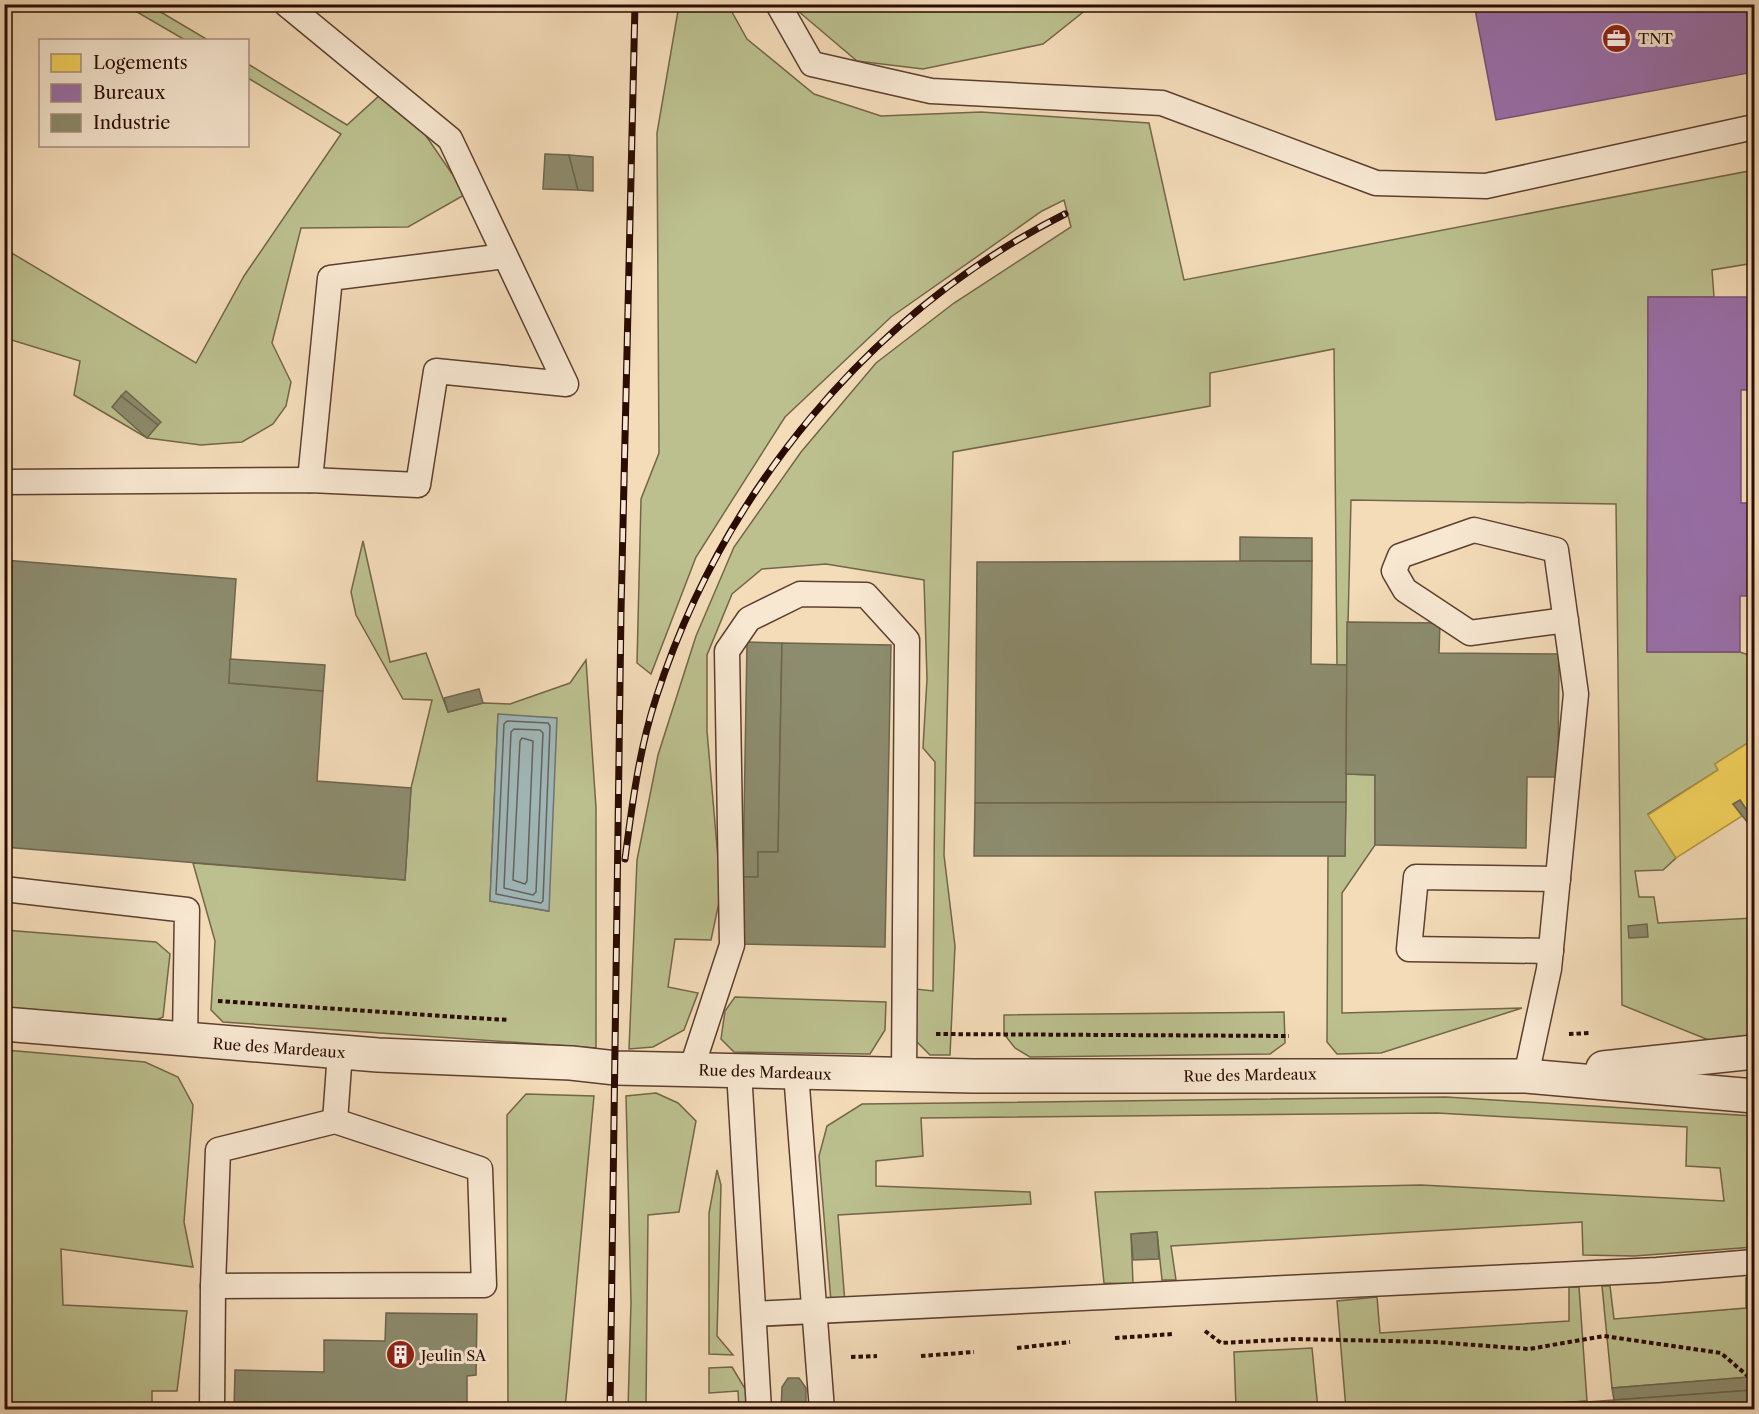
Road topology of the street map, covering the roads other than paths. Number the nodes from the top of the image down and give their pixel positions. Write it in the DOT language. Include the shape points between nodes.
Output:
graph roads {
  1 [pos="286,4"];
  2 [pos="778,4"];
  3 [pos="1755,127"];
  4 [pos="505,255"];
  5 [pos="310,480"];
  6 [pos="4,482"];
  7 [pos="1566,620"];
  8 [pos="1558,879"];
  9 [pos="4,889"];
  10 [pos="1551,951"];
  11 [pos="4,1024"];
  12 [pos="185,1041"];
  13 [pos="340,1052"];
  14 [pos="1755,1052"];
  15 [pos="691,1070"];
  16 [pos="739,1071"];
  17 [pos="796,1073"];
  18 [pos="904,1076"];
  19 [pos="1526,1076"];
  20 [pos="1755,1096"];
  21 [pos="335,1121"];
  22 [pos="1755,1262"];
  23 [pos="213,1286"];
  24 [pos="815,1312"];
  25 [pos="754,1314"];
  26 [pos="212,1410"];
  27 [pos="759,1410"];
  28 [pos="822,1410"];
  1 -- 4 [label="lane" via="450,139"];
  2 -- 3 [label="lane" via="812,64 931,91 1162,103 1376,183 1486,186"];
  4 -- 5 [label="lane" via="330,278"];
  4 -- 5 [label="lane" via="566,384 436,371 418,485"];
  5 -- 6 [label="lane"];
  7 -- 7 [label="lane" via="1556,550 1474,530 1400,556 1394,571 1405,590 1470,633"];
  7 -- 8 [label="lane" via="1576,693"];
  8 -- 10 [label="lane"];
  8 -- 10 [label="lane" via="1416,877 1409,949"];
  9 -- 12 [label="lane" via="187,910"];
  10 -- 19 [label="lane"];
  11 -- 12 [label="street, Rue des Mardeaux"];
  12 -- 13 [label="street, Rue des Mardeaux"];
  13 -- 15 [label="street, Rue des Mardeaux"];
  13 -- 21 [label="lane"];
  14 -- 19 [label="street, Rue des Mardeaux"];
  15 -- 16 [label="street, Rue des Mardeaux"];
  15 -- 18 [label="lane" via="732,945 727,651 749,619 800,594 866,595 907,640"];
  16 -- 17 [label="street, Rue des Mardeaux"];
  16 -- 25 [label="lane"];
  17 -- 18 [label="street, Rue des Mardeaux"];
  17 -- 24 [label="lane"];
  18 -- 19 [label="street, Rue des Mardeaux"];
  19 -- 20 [label="street, Rue des Mardeaux"];
  21 -- 23 [label="lane" via="218,1150"];
  21 -- 23 [label="lane" via="480,1170 484,1285"];
  22 -- 24 [label="lane"];
  23 -- 26 [label="lane"];
  24 -- 25 [label="lane"];
  24 -- 28 [label="lane"];
  25 -- 27 [label="lane"];
}
